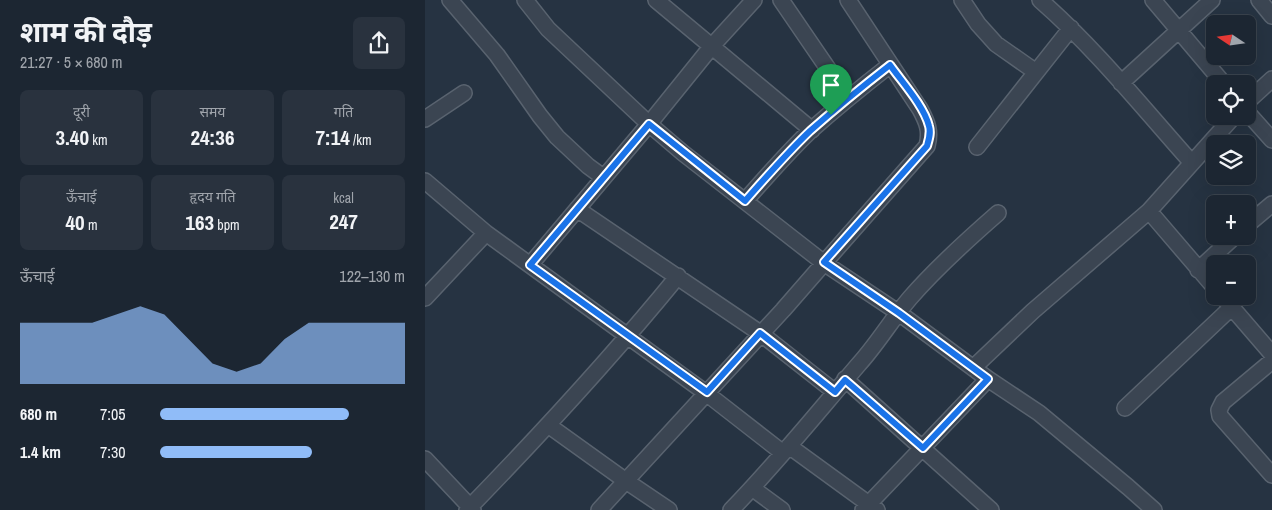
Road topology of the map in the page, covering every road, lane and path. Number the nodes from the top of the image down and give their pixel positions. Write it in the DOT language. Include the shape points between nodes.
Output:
graph roads {
  1 [pos="450,0"];
  2 [pos="525,0"];
  3 [pos="655,0"];
  4 [pos="754,0"];
  5 [pos="781,0"];
  6 [pos="848,0"];
  7 [pos="962,0"];
  8 [pos="1040,0"];
  9 [pos="1153,0"];
  10 [pos="1212,0"];
  11 [pos="1259,0"];
  12 [pos="1272,16"];
  13 [pos="1071,28"];
  14 [pos="1179,30"];
  15 [pos="711,46"];
  16 [pos="890,65"];
  17 [pos="1036,72"];
  18 [pos="1216,75"];
  19 [pos="1272,80"];
  20 [pos="1121,83"];
  21 [pos="464,93"];
  22 [pos="1256,94"];
  23 [pos="848,98"];
  24 [pos="425,119"];
  25 [pos="1256,122"];
  26 [pos="649,124"];
  27 [pos="1226,125"];
  28 [pos="811,130"];
  29 [pos="1272,140"];
  30 [pos="977,146"];
  31 [pos="1192,163"];
  32 [pos="603,177"];
  33 [pos="425,181"];
  34 [pos="745,201"];
  35 [pos="1272,204"];
  36 [pos="577,208"];
  37 [pos="1149,212"];
  38 [pos="998,213"];
  39 [pos="1256,217"];
  40 [pos="486,233"];
  41 [pos="1225,245"];
  42 [pos="824,262"];
  43 [pos="530,265"];
  44 [pos="1199,270"];
  45 [pos="678,276"];
  46 [pos="1206,278"];
  47 [pos="425,298"];
  48 [pos="1224,305"];
  49 [pos="1230,305"];
  50 [pos="899,313"];
  51 [pos="760,333"];
  52 [pos="629,336"];
  53 [pos="1272,354"];
  54 [pos="1272,361"];
  55 [pos="973,368"];
  56 [pos="988,379"];
  57 [pos="845,380"];
  58 [pos="707,392"];
  59 [pos="835,392"];
  60 [pos="1125,408"];
  61 [pos="548,425"];
  62 [pos="923,448"];
  63 [pos="786,449"];
  64 [pos="425,459"];
  65 [pos="1272,475"];
  66 [pos="626,481"];
  67 [pos="752,488"];
  68 [pos="869,508"];
  69 [pos="470,509"];
  70 [pos="599,510"];
  71 [pos="669,510"];
  72 [pos="731,510"];
  73 [pos="782,510"];
  74 [pos="991,510"];
  75 [pos="1154,510"];
  1 -- 32 [label="street" via="497,55 557,137"];
  2 -- 26 [label="street" via="548,29"];
  3 -- 15 [label="street"];
  4 -- 15 [label="street"];
  5 -- 23 [label="street"];
  6 -- 16 [label="street"];
  7 -- 17 [label="street" via="981,29 996,44"];
  8 -- 13 [label="street"];
  9 -- 14 [label="street"];
  10 -- 14 [label="street"];
  11 -- 12 [label="street"];
  13 -- 17 [label="street"];
  13 -- 20 [label="street"];
  14 -- 18 [label="street"];
  14 -- 20 [label="street"];
  15 -- 26 [label="street"];
  15 -- 28 [label="street"];
  16 -- 23 [label="street"];
  16 -- 42 [label="street" via="929,126 927,146"];
  17 -- 30 [label="street"];
  19 -- 22 [label="street"];
  20 -- 31 [label="street"];
  21 -- 24 [label="street"];
  23 -- 28 [label="street"];
  25 -- 29 [label="street"];
  26 -- 32 [label="street"];
  26 -- 34 [label="street"];
  27 -- 31 [label="street"];
  28 -- 34 [label="street"];
  31 -- 37 [label="street"];
  32 -- 36 [label="street"];
  33 -- 40 [label="street"];
  34 -- 42 [label="street"];
  35 -- 39 [label="street"];
  36 -- 43 [label="street"];
  36 -- 45 [label="street"];
  37 -- 44 [label="street"];
  37 -- 55 [label="street" via="1033,311"];
  38 -- 50 [label="street" via="954,251"];
  40 -- 43 [label="street"];
  40 -- 47 [label="street"];
  41 -- 44 [label="street"];
  42 -- 50 [label="street"];
  42 -- 51 [label="street"];
  43 -- 52 [label="street"];
  44 -- 46 [label="street"];
  45 -- 51 [label="street"];
  45 -- 52 [label="street"];
  48 -- 60 [label="street"];
  49 -- 53 [label="street"];
  50 -- 55 [label="street"];
  50 -- 57 [label="street"];
  51 -- 58 [label="street"];
  51 -- 59 [label="street"];
  52 -- 58 [label="street"];
  52 -- 61 [label="street"];
  54 -- 65 [label="street" via="1223,402 1219,410 1220,416"];
  55 -- 56 [label="street"];
  56 -- 62 [label="street"];
  56 -- 75 [label="street" via="1039,413"];
  57 -- 59 [label="street"];
  57 -- 62 [label="street"];
  58 -- 63 [label="street"];
  58 -- 66 [label="street"];
  59 -- 63 [label="street"];
  61 -- 66 [label="street"];
  61 -- 69 [label="street"];
  62 -- 68 [label="street"];
  62 -- 74 [label="street"];
  63 -- 67 [label="street"];
  63 -- 68 [label="street"];
  64 -- 69 [label="street"];
  66 -- 70 [label="street"];
  66 -- 71 [label="street"];
  67 -- 72 [label="street"];
  67 -- 73 [label="street"];
}
